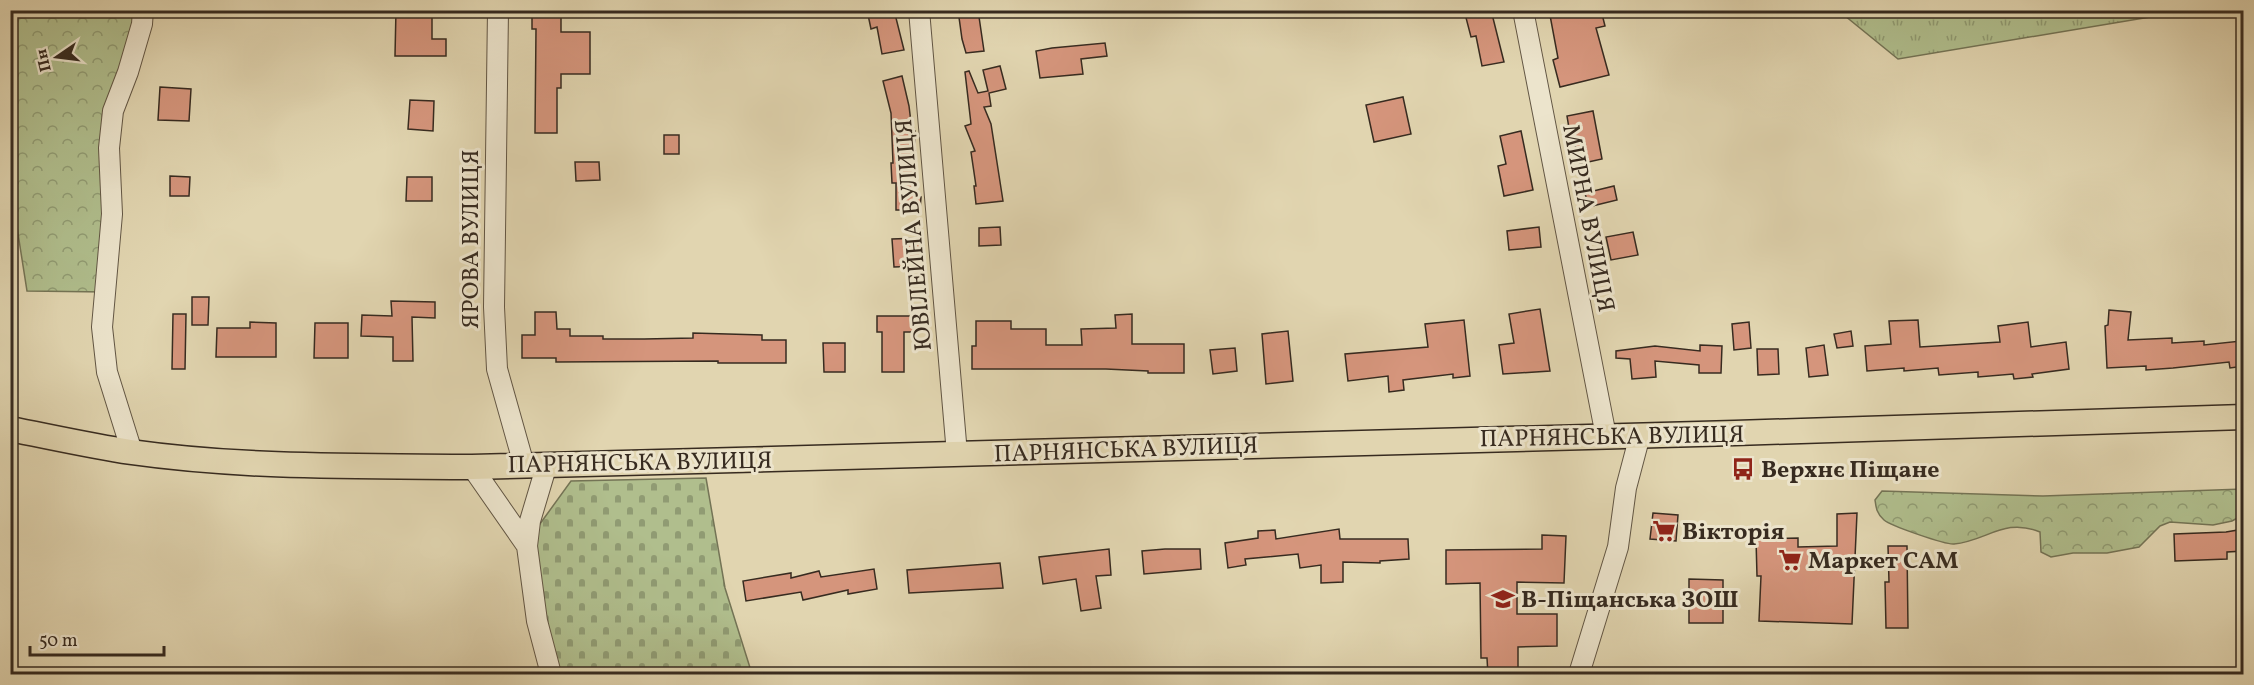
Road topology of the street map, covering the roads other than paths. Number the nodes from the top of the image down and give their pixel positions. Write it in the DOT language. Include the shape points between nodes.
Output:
graph roads {
  1 [pos="142,10"];
  2 [pos="498,10"];
  3 [pos="919,10"];
  4 [pos="1523,10"];
  5 [pos="2244,417"];
  6 [pos="10,429"];
  7 [pos="1640,435"];
  8 [pos="1606,436"];
  9 [pos="132,452"];
  10 [pos="957,454"];
  11 [pos="535,465"];
  12 [pos="472,467"];
  13 [pos="527,546"];
  14 [pos="551,675"];
  15 [pos="1579,675"];
  1 -- 9 [label="street" via="142,24 113,111 109,148 112,214 102,327 107,372"];
  2 -- 11 [label="street, ЯРОВА ВУЛИЦЯ" via="496,359"];
  3 -- 10 [label="street, ЮВІЛЕЙНА ВУЛИЦЯ"];
  4 -- 8 [label="street, МИРНА ВУЛИЦЯ"];
  5 -- 7 [label="main road, ПАРНЯНСЬКА ВУЛИЦЯ"];
  6 -- 9 [label="main road, ПАРНЯНСЬКА ВУЛИЦЯ"];
  7 -- 8 [label="main road, ПАРНЯНСЬКА ВУЛИЦЯ"];
  7 -- 15 [label="street" via="1626,488 1618,547"];
  8 -- 10 [label="main road, ПАРНЯНСЬКА ВУЛИЦЯ"];
  9 -- 12 [label="main road, ПАРНЯНСЬКА ВУЛИЦЯ" via="231,461"];
  10 -- 11 [label="main road, ПАРНЯНСЬКА ВУЛИЦЯ"];
  11 -- 12 [label="main road, ПАРНЯНСЬКА ВУЛИЦЯ"];
  11 -- 13 [label="street"];
  12 -- 13 [label="street"];
  13 -- 14 [label="street" via="537,621"];
}
